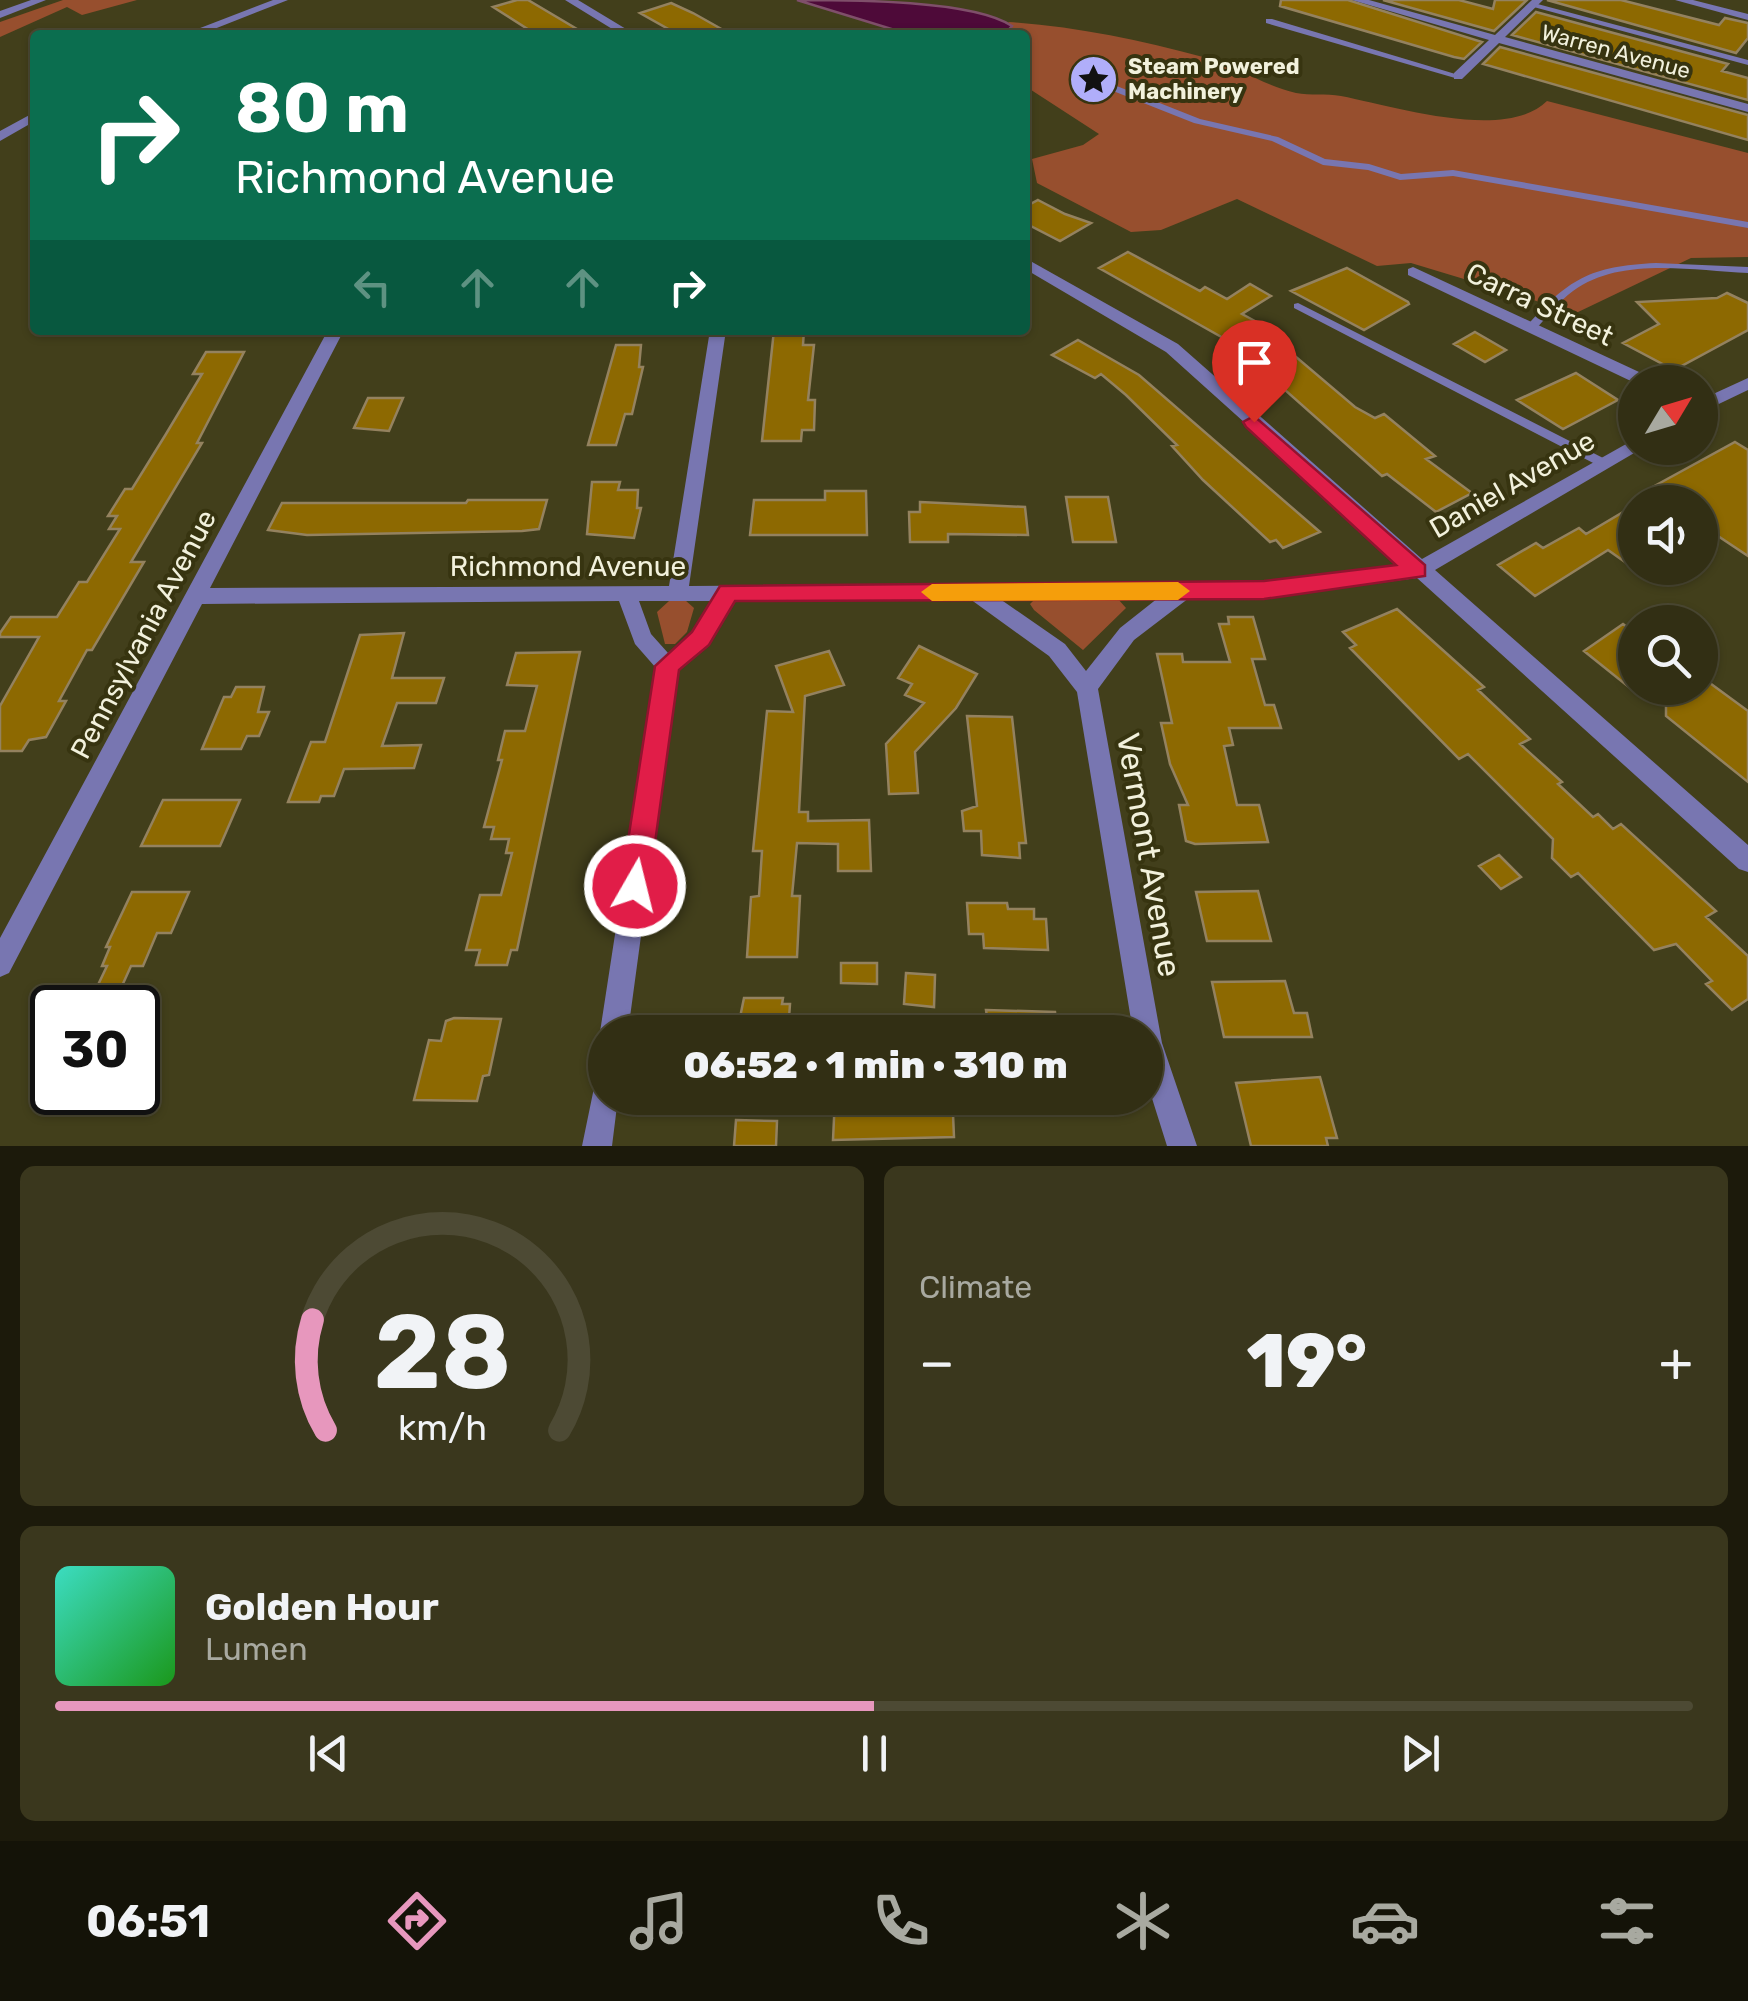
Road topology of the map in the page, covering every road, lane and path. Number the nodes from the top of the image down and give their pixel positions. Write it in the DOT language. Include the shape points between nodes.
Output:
graph roads {
  1 [pos="41,0"];
  2 [pos="282,0"];
  3 [pos="570,0"];
  4 [pos="1357,0"];
  5 [pos="1680,0"];
  6 [pos="1536,2"];
  7 [pos="0,15"];
  8 [pos="1748,17"];
  9 [pos="1269,20"];
  10 [pos="201,30"];
  11 [pos="620,30"];
  12 [pos="1496,38"];
  13 [pos="1748,63"];
  14 [pos="1458,76"];
  15 [pos="1106,85"];
  16 [pos="1748,108"];
  17 [pos="30,119"];
  18 [pos="0,137"];
  19 [pos="1748,225"];
  20 [pos="1030,266"];
  21 [pos="1748,270"];
  22 [pos="1412,272"];
  23 [pos="1298,306"];
  24 [pos="1531,328"];
  25 [pos="333,335"];
  26 [pos="717,335"];
  27 [pos="1618,369"];
  28 [pos="1748,382"];
  29 [pos="1718,398"];
  30 [pos="1618,454"];
  31 [pos="1603,463"];
  32 [pos="1416,570"];
  33 [pos="1185,591"];
  34 [pos="626,592"];
  35 [pos="678,592"];
  36 [pos="728,592"];
  37 [pos="976,592"];
  38 [pos="198,596"];
  39 [pos="668,666"];
  40 [pos="1087,689"];
  41 [pos="1748,861"];
  42 [pos="0,964"];
  43 [pos="617,1015"];
  44 [pos="602,1115"];
  45 [pos="597,1146"];
  46 [pos="1182,1146"];
  1 -- 7 [label="street"];
  2 -- 10 [label="street"];
  3 -- 11 [label="street"];
  4 -- 12 [label="street, Warren Avenue"];
  5 -- 8 [label="street"];
  6 -- 12 [label="street"];
  6 -- 13 [label="lane"];
  9 -- 14 [label="lane"];
  12 -- 14 [label="street"];
  12 -- 16 [label="street, Warren Avenue"];
  15 -- 19 [label="lane" via="1197,121 1275,139 1323,162 1400,177 1453,173"];
  17 -- 18 [label="street"];
  20 -- 32 [label="street" via="1172,348"];
  21 -- 24 [label="lane" via="1609,272 1571,288"];
  22 -- 24 [label="street, Carra Street"];
  23 -- 31 [label="lane"];
  24 -- 27 [label="street, Carra Street"];
  25 -- 38 [label="street, Pennsylvania Avenue"];
  26 -- 35 [label="street"];
  28 -- 29 [label="street"];
  30 -- 31 [label="street, Daniel Avenue"];
  31 -- 32 [label="street, Daniel Avenue"];
  32 -- 33 [label="street, Richmond Avenue" via="1264,590"];
  32 -- 41 [label="street"];
  33 -- 37 [label="street, Richmond Avenue"];
  33 -- 40 [label="street" via="1142,616 1108,649"];
  34 -- 35 [label="street, Richmond Avenue"];
  34 -- 38 [label="street, Richmond Avenue"];
  34 -- 39 [label="street" via="642,638"];
  35 -- 36 [label="street, Richmond Avenue"];
  36 -- 37 [label="street, Richmond Avenue"];
  36 -- 39 [label="street" via="701,639"];
  37 -- 40 [label="street, Vermont Avenue" via="1057,650"];
  38 -- 42 [label="street, Pennsylvania Avenue"];
  39 -- 43 [label="street"];
  40 -- 46 [label="street, Vermont Avenue" via="1148,1043"];
  44 -- 45 [label="street"];
}
